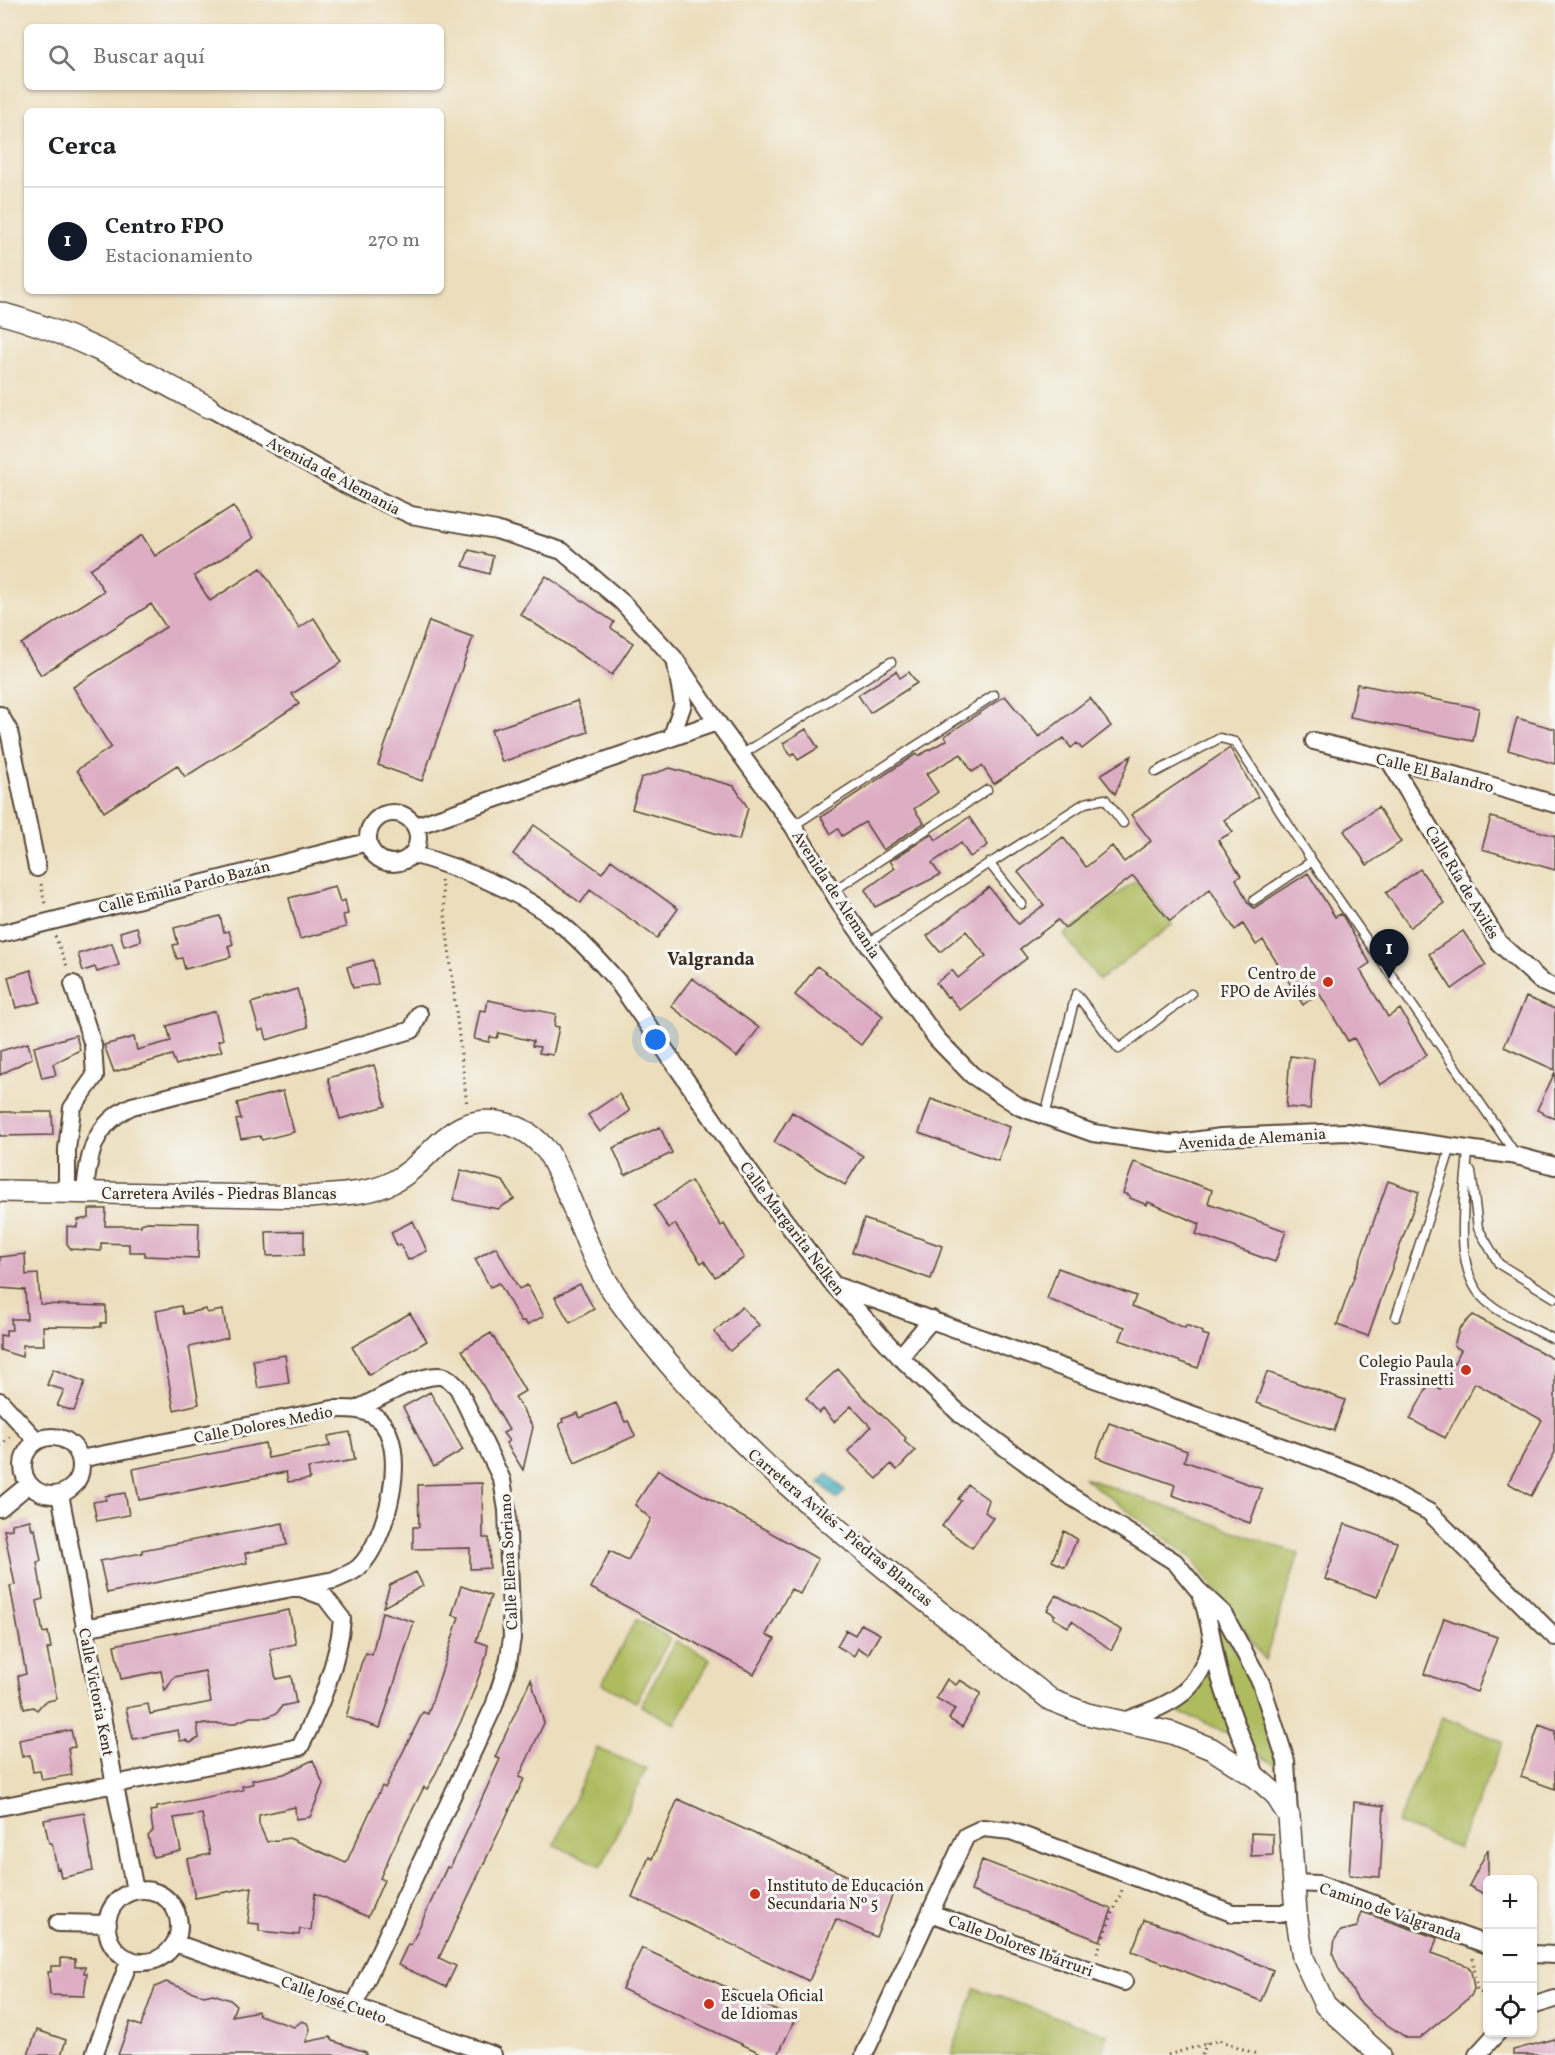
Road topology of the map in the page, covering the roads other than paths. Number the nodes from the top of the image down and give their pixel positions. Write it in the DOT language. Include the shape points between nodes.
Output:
graph roads {
  1 [pos="0,313"];
  2 [pos="208,407"];
  3 [pos="674,658"];
  4 [pos="891,662"];
  5 [pos="994,695"];
  6 [pos="0,716"];
  7 [pos="717,722"];
  8 [pos="672,736"];
  9 [pos="1314,741"];
  10 [pos="741,755"];
  11 [pos="1389,760"];
  12 [pos="1156,772"];
  13 [pos="987,790"];
  14 [pos="1555,804"];
  15 [pos="1123,823"];
  16 [pos="416,826"];
  17 [pos="794,826"];
  18 [pos="368,842"];
  19 [pos="413,854"];
  20 [pos="1312,861"];
  21 [pos="989,864"];
  22 [pos="37,868"];
  23 [pos="833,891"];
  24 [pos="1254,900"];
  25 [pos="1022,904"];
  26 [pos="0,934"];
  27 [pos="868,943"];
  28 [pos="73,984"];
  29 [pos="1555,988"];
  30 [pos="1191,994"];
  31 [pos="418,1014"];
  32 [pos="1045,1117"];
  33 [pos="1450,1147"];
  34 [pos="1468,1149"];
  35 [pos="1517,1156"];
  36 [pos="1555,1166"];
  37 [pos="0,1191"];
  38 [pos="76,1192"];
  39 [pos="833,1284"];
  40 [pos="1555,1298"];
  41 [pos="1396,1317"];
  42 [pos="932,1319"];
  43 [pos="1555,1340"];
  44 [pos="900,1357"];
  45 [pos="0,1401"];
  46 [pos="357,1409"];
  47 [pos="37,1441"];
  48 [pos="80,1459"];
  49 [pos="29,1484"];
  50 [pos="60,1494"];
  51 [pos="0,1509"];
  52 [pos="298,1587"];
  53 [pos="1198,1590"];
  54 [pos="84,1628"];
  55 [pos="1555,1637"];
  56 [pos="1212,1640"];
  57 [pos="1121,1722"];
  58 [pos="1257,1778"];
  59 [pos="114,1784"];
  60 [pos="0,1807"];
  61 [pos="1289,1816"];
  62 [pos="1294,1883"];
  63 [pos="135,1891"];
  64 [pos="930,1912"];
  65 [pos="1296,1913"];
  66 [pos="58,1923"];
  67 [pos="108,1924"];
  68 [pos="175,1943"];
  69 [pos="1482,1943"];
  70 [pos="1537,1954"];
  71 [pos="1555,1955"];
  72 [pos="130,1959"];
  73 [pos="1124,1982"];
  74 [pos="1555,1999"];
  75 [pos="1537,2005"];
  76 [pos="354,2006"];
  77 [pos="1493,2037"];
  78 [pos="94,2055"];
  79 [pos="492,2055"];
  80 [pos="864,2055"];
  81 [pos="1380,2055"];
  82 [pos="1477,2055"];
  1 -- 2 [label="street" via="98,347"];
  2 -- 3 [label="street, Avenida de Alemania" via="348,486 411,515 496,530 561,551 622,602"];
  3 -- 7 [label="street, Avenida de Alemania"];
  3 -- 8 [label="street" via="683,704"];
  4 -- 10 [label="lane"];
  5 -- 17 [label="lane"];
  6 -- 22 [label="street" via="9,731"];
  7 -- 8 [label="street"];
  7 -- 10 [label="street, Avenida de Alemania"];
  8 -- 16 [label="street"];
  9 -- 11 [label="street, Calle El Balandro"];
  10 -- 17 [label="street, Avenida de Alemania"];
  11 -- 14 [label="street, Calle El Balandro"];
  11 -- 29 [label="street, Calle Ría de Avilés" via="1499,943 1542,982"];
  12 -- 20 [label="lane" via="1220,738 1234,742"];
  13 -- 23 [label="lane"];
  15 -- 21 [label="lane" via="1105,799 1085,803"];
  16 -- 18 [label="street" via="402,814 381,815 369,829"];
  16 -- 19 [label="street" via="418,842"];
  17 -- 23 [label="street, Avenida de Alemania"];
  18 -- 19 [label="street" via="382,861 402,862"];
  18 -- 26 [label="street, Calle Emilia Pardo Bazán"];
  19 -- 39 [label="street, Calle Margarita Nelken" via="509,891 555,919 591,950 618,982 767,1197"];
  20 -- 24 [label="lane"];
  20 -- 35 [label="lane"];
  21 -- 25 [label="lane"];
  21 -- 27 [label="lane"];
  23 -- 27 [label="street, Avenida de Alemania"];
  27 -- 32 [label="street, Avenida de Alemania" via="937,1039 972,1074 1020,1107"];
  28 -- 38 [label="street" via="93,1045 95,1076 72,1108 67,1149"];
  30 -- 32 [label="lane" via="1119,1049 1076,994"];
  31 -- 38 [label="street" via="412,1030 116,1113 97,1134"];
  32 -- 33 [label="street, Avenida de Alemania" via="1093,1133 1172,1144 1221,1137 1347,1132"];
  33 -- 34 [label="street, Avenida de Alemania"];
  33 -- 41 [label="lane"];
  34 -- 35 [label="street, Avenida de Alemania"];
  34 -- 40 [label="lane" via="1478,1228 1498,1264"];
  34 -- 43 [label="lane" via="1463,1234 1468,1277 1486,1301"];
  35 -- 36 [label="street, Avenida de Alemania"];
  37 -- 38 [label="street, Carretera Avilés - Piedras Blancas"];
  38 -- 57 [label="street, Carretera Avilés - Piedras Blancas" via="310,1197 360,1192 391,1183 449,1133 469,1122 490,1120 518,1126 537,1139 556,1166 591,1253 615,1294 670,1363 765,1466 1051,1700"];
  39 -- 42 [label="street"];
  39 -- 44 [label="street, Calle Margarita Nelken"];
  42 -- 44 [label="street"];
  42 -- 55 [label="street" via="1360,1474 1429,1512"];
  44 -- 53 [label="street, Calle Margarita Nelken" via="960,1414 1072,1497 1175,1562"];
  45 -- 47 [label="street"];
  46 -- 48 [label="street, Calle Dolores Medio" via="333,1409"];
  46 -- 52 [label="street, Calle Dolores Medio" via="378,1418 391,1440 396,1466 391,1494 374,1545 359,1568 334,1580"];
  46 -- 76 [label="street, Calle Elena Soriano" via="423,1379 449,1378 458,1388 502,1480 507,1510 512,1638 494,1706"];
  47 -- 48 [label="street" via="61,1438 72,1444"];
  47 -- 49 [label="street" via="23,1463"];
  48 -- 50 [label="street" via="76,1483"];
  49 -- 50 [label="street" via="42,1493"];
  49 -- 51 [label="street"];
  50 -- 54 [label="street, Calle Victoria Kent"];
  52 -- 54 [label="street, Calle Dolores Medio"];
  52 -- 59 [label="street" via="325,1597 342,1619 341,1640 300,1747"];
  53 -- 56 [label="street" via="1208,1614"];
  53 -- 61 [label="street" via="1223,1613 1261,1683 1286,1761"];
  54 -- 59 [label="street, Calle Victoria Kent"];
  56 -- 57 [label="street" via="1204,1668 1182,1696"];
  56 -- 58 [label="street" via="1231,1713"];
  57 -- 58 [label="street, Carretera Avilés - Piedras Blancas" via="1172,1733 1212,1749"];
  58 -- 61 [label="street, Carretera Avilés - Piedras Blancas" via="1275,1794"];
  59 -- 60 [label="street"];
  59 -- 63 [label="street, Calle Victoria Kent"];
  61 -- 62 [label="street"];
  62 -- 65 [label="street"];
  62 -- 69 [label="street, Camino de Valgranda" via="1318,1884"];
  63 -- 67 [label="street" via="118,1900"];
  63 -- 68 [label="street" via="160,1894 172,1904 178,1923"];
  64 -- 65 [label="street" via="966,1836 983,1828 1011,1831 1232,1913"];
  64 -- 73 [label="street, Calle Dolores Ibárruri"];
  64 -- 80 [label="street, Calle Dolores Ibárruri"];
  65 -- 81 [label="street" via="1303,1958 1325,2005"];
  66 -- 67 [label="street"];
  67 -- 72 [label="street" via="111,1942"];
  68 -- 72 [label="street" via="157,1959"];
  68 -- 76 [label="street, Calle José Cueto"];
  70 -- 71 [label="street"];
  72 -- 78 [label="street"];
  74 -- 75 [label="street"];
  76 -- 79 [label="street, Calle José Cueto"];
  77 -- 82 [label="street"];
}
